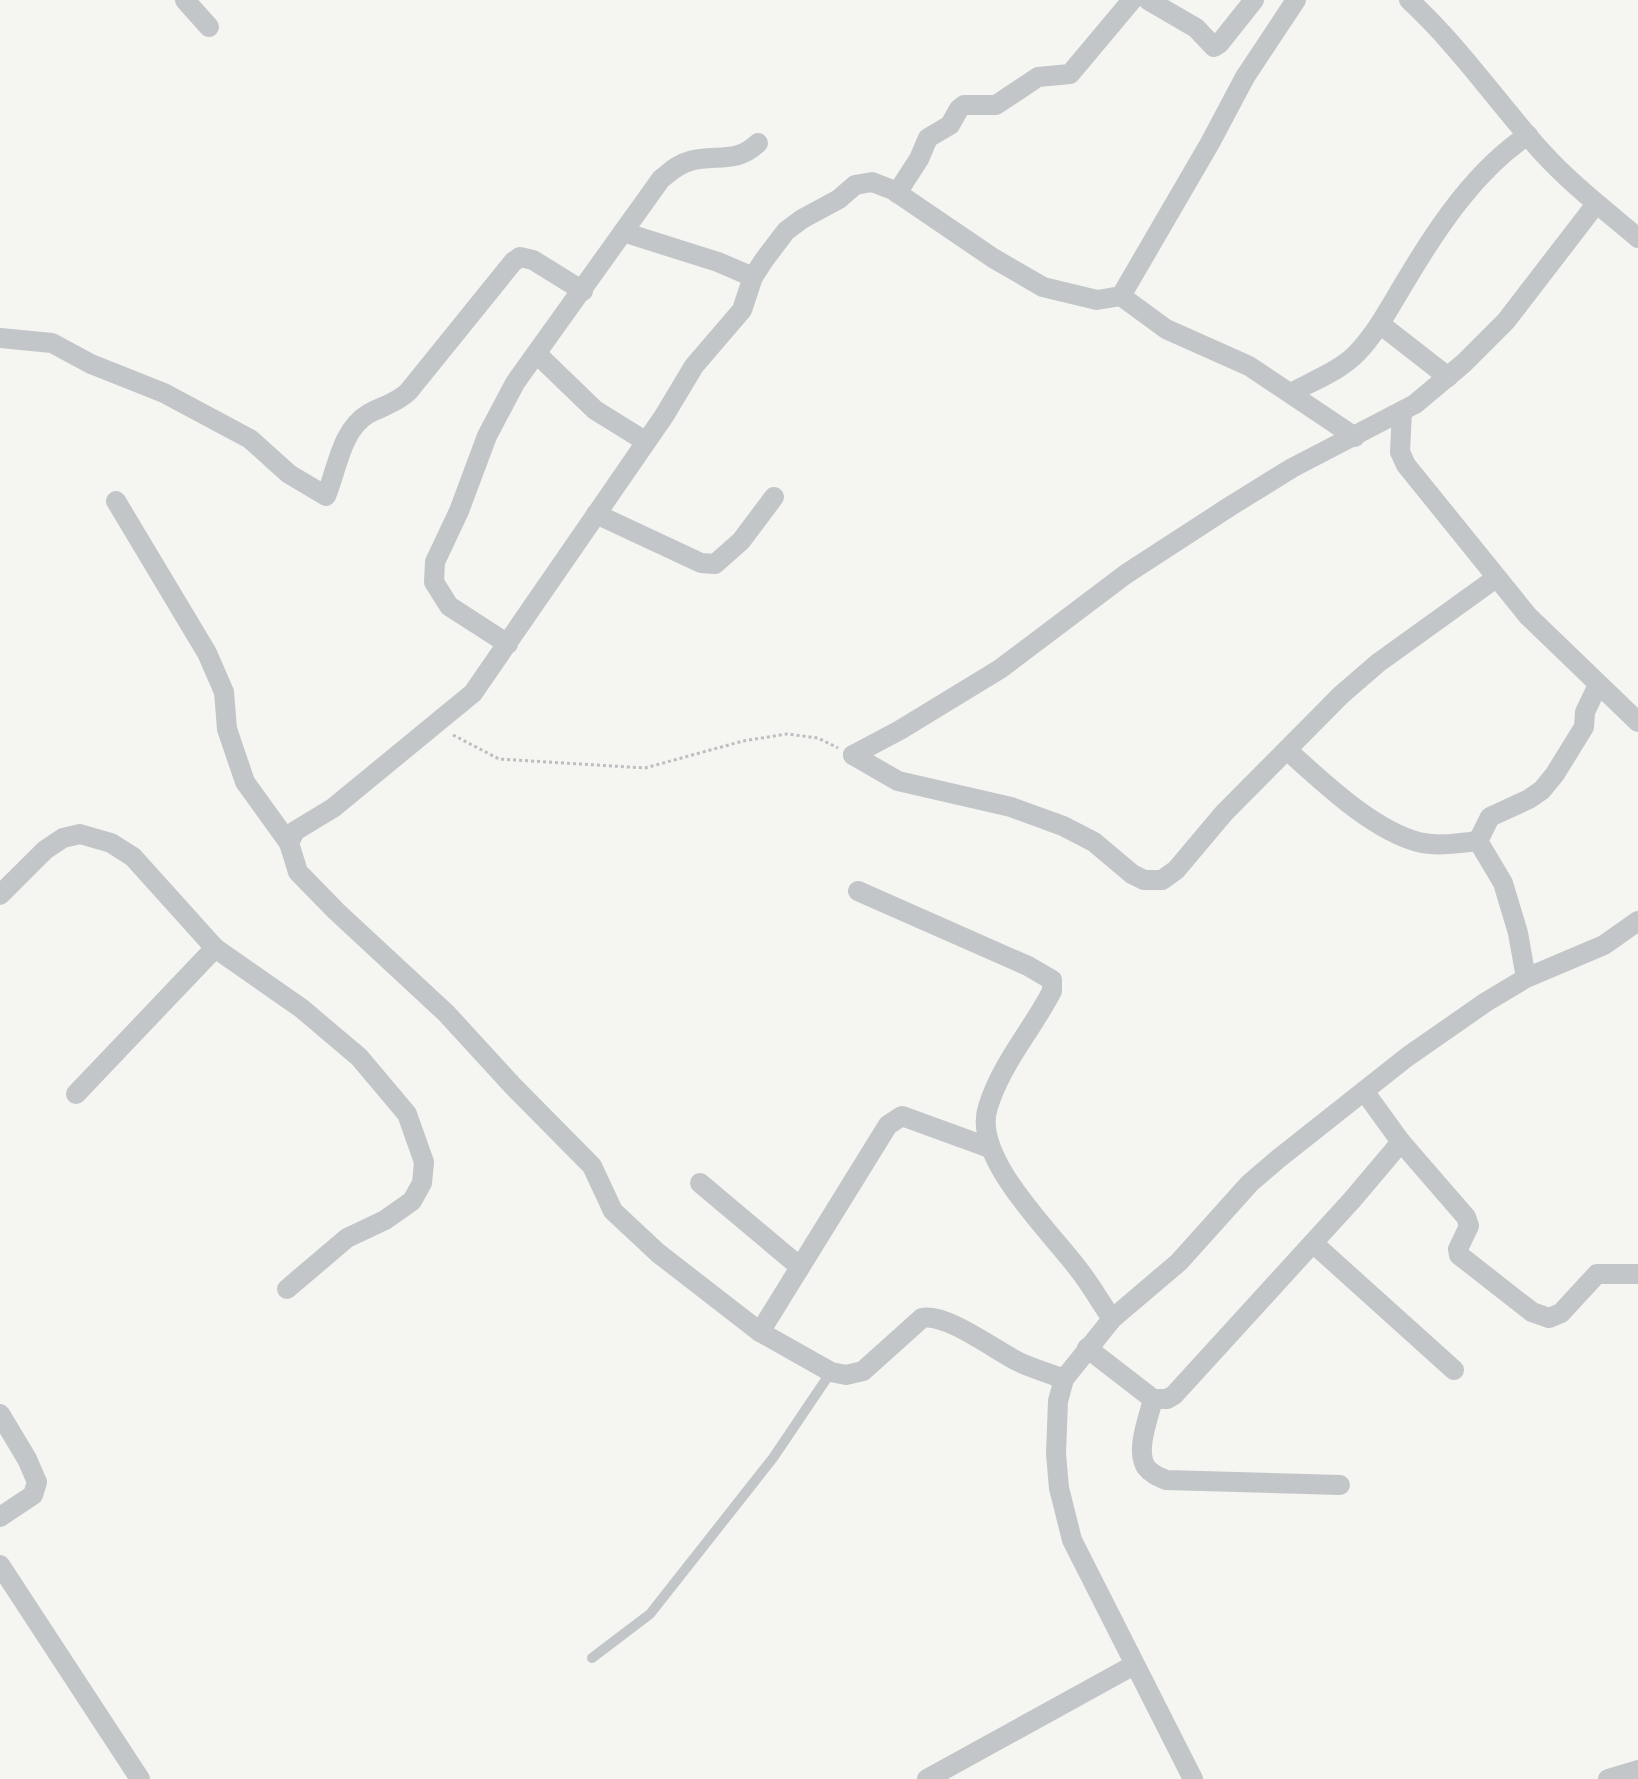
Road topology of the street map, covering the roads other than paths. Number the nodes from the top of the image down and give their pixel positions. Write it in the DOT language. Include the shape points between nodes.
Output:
graph roads {
  1 [pos="184,0"];
  2 [pos="1132,0"];
  3 [pos="1148,0"];
  4 [pos="1254,0"];
  5 [pos="1296,0"];
  6 [pos="1409,0"];
  7 [pos="209,27"];
  8 [pos="1528,135"];
  9 [pos="758,143"];
  10 [pos="897,193"];
  11 [pos="1596,204"];
  12 [pos="1636,230"];
  13 [pos="623,232"];
  14 [pos="753,277"];
  15 [pos="583,291"];
  16 [pos="1121,296"];
  17 [pos="1380,324"];
  18 [pos="0,338"];
  19 [pos="537,354"];
  20 [pos="1448,377"];
  21 [pos="1291,393"];
  22 [pos="1402,411"];
  23 [pos="1355,437"];
  24 [pos="645,441"];
  25 [pos="774,497"];
  26 [pos="116,501"];
  27 [pos="596,514"];
  28 [pos="1496,578"];
  29 [pos="508,644"];
  30 [pos="1598,685"];
  31 [pos="1638,722"];
  32 [pos="1287,750"];
  33 [pos="1478,841"];
  34 [pos="289,843"];
  35 [pos="858,891"];
  36 [pos="0,895"];
  37 [pos="1638,921"];
  38 [pos="215,948"];
  39 [pos="1526,978"];
  40 [pos="1364,1090"];
  41 [pos="76,1094"];
  42 [pos="1401,1142"];
  43 [pos="990,1148"];
  44 [pos="700,1183"];
  45 [pos="1313,1243"];
  46 [pos="800,1267"];
  47 [pos="1638,1274"];
  48 [pos="287,1289"];
  49 [pos="1112,1319"];
  50 [pos="760,1332"];
  51 [pos="1088,1348"];
  52 [pos="1454,1370"];
  53 [pos="831,1372"];
  54 [pos="1064,1378"];
  55 [pos="1153,1399"];
  56 [pos="0,1414"];
  57 [pos="1340,1485"];
  58 [pos="0,1517"];
  59 [pos="0,1565"];
  60 [pos="592,1659"];
  61 [pos="1134,1665"];
  62 [pos="1638,1770"];
  63 [pos="140,1779"];
  64 [pos="927,1779"];
  65 [pos="1193,1779"];
  66 [pos="1608,1779"];
  1 -- 7 [label="street"];
  2 -- 10 [label="street" via="1070,74 1038,77 996,105 968,104 959,108 950,125 928,138"];
  3 -- 4 [label="street" via="1196,28 1214,47 1220,45"];
  5 -- 16 [label="street" via="1245,77"];
  6 -- 8 [label="street"];
  8 -- 11 [label="street"];
  8 -- 17 [label="street" via="1496,157 1428,245"];
  9 -- 13 [label="street" via="749,152 733,158 676,166 661,179"];
  10 -- 14 [label="street" via="872,182 850,188 839,199 791,226"];
  10 -- 16 [label="street" via="1043,287 1097,300"];
  11 -- 12 [label="street"];
  11 -- 20 [label="street" via="1506,321"];
  13 -- 14 [label="street"];
  13 -- 15 [label="street"];
  14 -- 24 [label="street" via="742,310 694,366"];
  15 -- 18 [label="street" via="533,260 520,257 513,262 408,392 396,403 357,423 345,443 326,496 289,474 250,439 164,393 91,364 52,343"];
  15 -- 19 [label="street"];
  16 -- 21 [label="street" via="1166,329 1249,366"];
  17 -- 20 [label="street"];
  17 -- 21 [label="street" via="1348,361"];
  19 -- 24 [label="street" via="595,410"];
  19 -- 29 [label="street" via="515,383 487,436 433,575 449,606"];
  20 -- 22 [label="street"];
  21 -- 23 [label="street"];
  22 -- 23 [label="street"];
  22 -- 28 [label="street" via="1403,460"];
  23 -- 32 [label="street" via="1292,468 1229,507 1126,574 1000,669 853,755 898,781 1011,807 1063,826 1094,842 1132,874 1154,882 1176,870 1224,813"];
  24 -- 27 [label="street"];
  25 -- 27 [label="street" via="741,541 715,564 701,563"];
  26 -- 34 [label="street" via="207,653 224,693 227,729 245,782"];
  27 -- 29 [label="street"];
  28 -- 30 [label="street" via="1528,616"];
  28 -- 32 [label="street" via="1378,663"];
  29 -- 34 [label="street" via="473,693 333,808 295,831"];
  30 -- 31 [label="street"];
  30 -- 33 [label="street" via="1585,712 1584,727 1555,774 1529,799 1490,817"];
  32 -- 33 [label="street" via="1343,801 1417,842"];
  33 -- 39 [label="street" via="1503,882"];
  34 -- 50 [label="street" via="298,872 446,1013 592,1166 613,1211 658,1253"];
  35 -- 43 [label="street" via="1052,980 1052,991 1014,1052 987,1109 985,1127"];
  36 -- 38 [label="street" via="45,850 63,838 80,834 111,843 133,857"];
  37 -- 39 [label="street" via="1604,945"];
  38 -- 41 [label="street"];
  38 -- 48 [label="street" via="301,1008 359,1057 408,1114 424,1162 422,1183 411,1201 385,1220 346,1238"];
  39 -- 40 [label="street" via="1486,1002"];
  40 -- 42 [label="street"];
  40 -- 49 [label="street" via="1266,1169 1179,1262"];
  42 -- 45 [label="street"];
  42 -- 47 [label="street" via="1466,1218 1469,1226 1459,1255 1532,1312 1550,1318 1561,1314 1597,1274"];
  43 -- 46 [label="street" via="902,1116 888,1125"];
  43 -- 49 [label="street" via="1002,1171"];
  44 -- 46 [label="street"];
  45 -- 52 [label="street"];
  45 -- 55 [label="street" via="1174,1395 1167,1400"];
  46 -- 50 [label="street"];
  49 -- 51 [label="street"];
  50 -- 53 [label="street"];
  51 -- 54 [label="street"];
  51 -- 55 [label="street"];
  53 -- 54 [label="street" via="846,1375 863,1371 922,1318 928,1317 946,1322 1020,1362"];
  53 -- 60 [label="lane" via="773,1458 650,1614"];
  54 -- 61 [label="street" via="1058,1401 1059,1488 1076,1551"];
  55 -- 57 [label="street" via="1143,1444 1144,1465 1159,1477"];
  56 -- 58 [label="street" via="37,1482 33,1495"];
  59 -- 63 [label="street"];
  61 -- 64 [label="street"];
  61 -- 65 [label="street"];
  62 -- 66 [label="street"];
}
